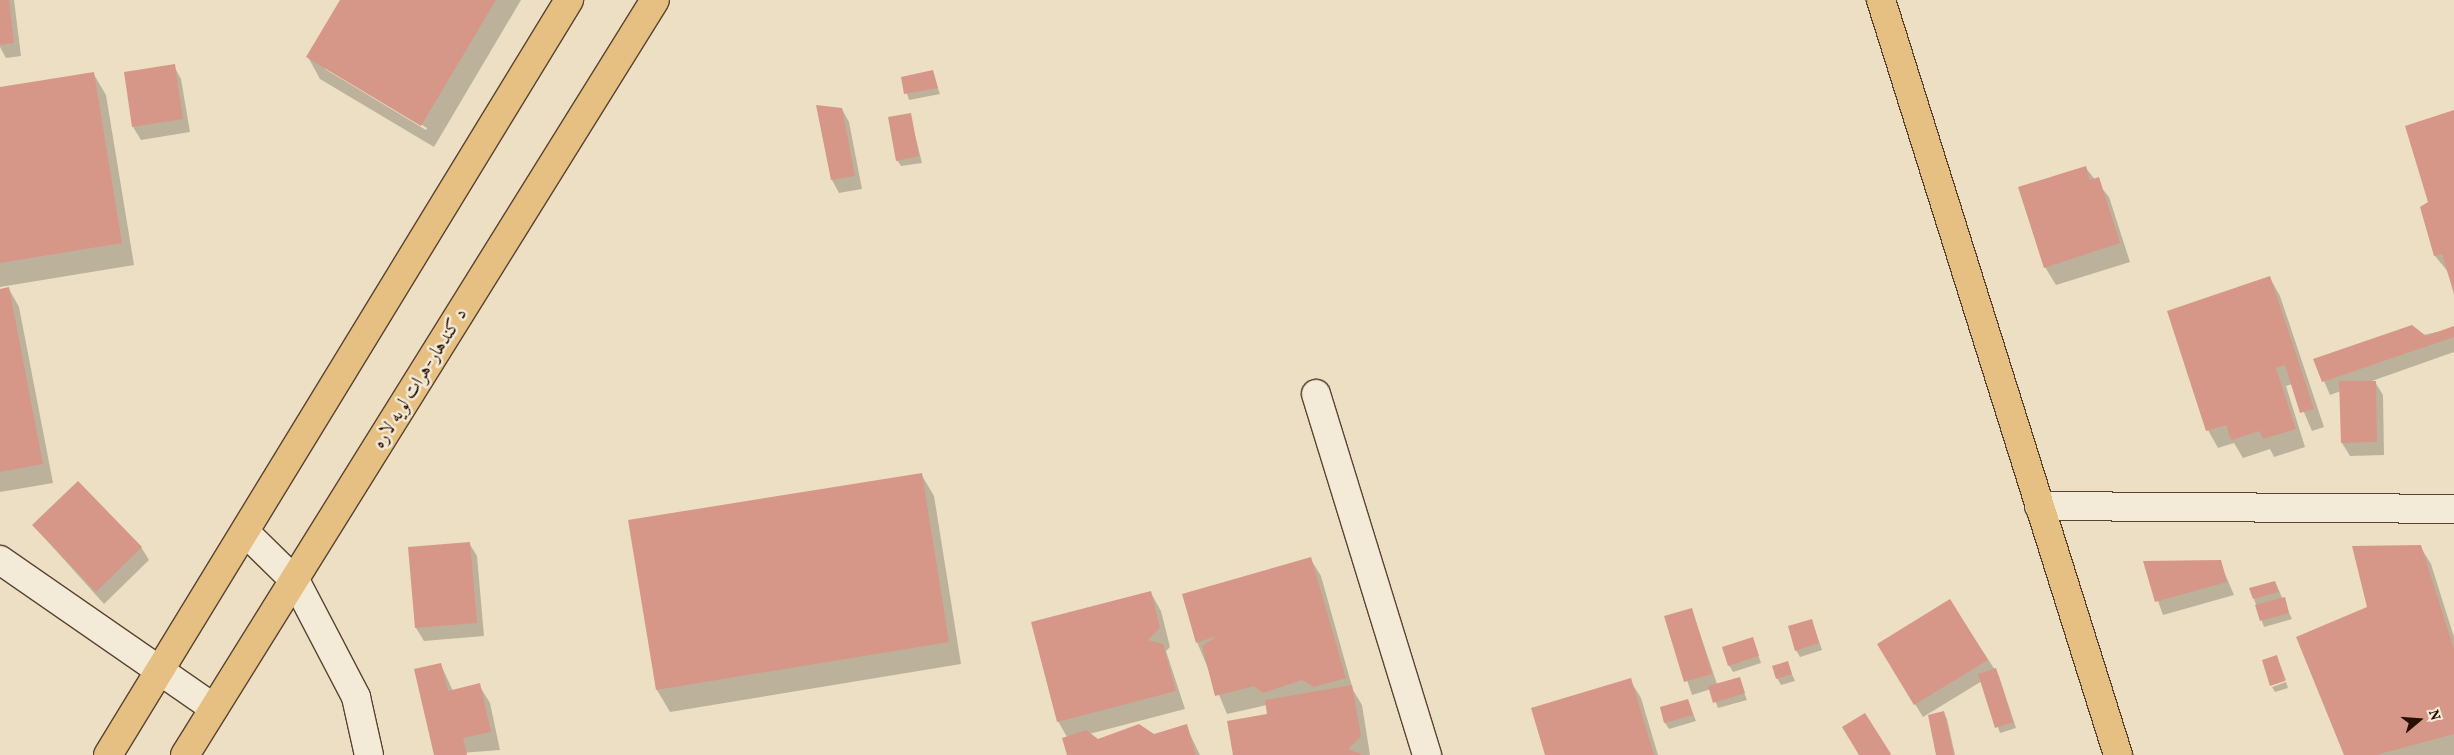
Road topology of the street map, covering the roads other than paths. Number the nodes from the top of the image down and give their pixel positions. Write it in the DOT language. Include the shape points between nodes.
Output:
graph roads {
  1 [pos="569,0"];
  2 [pos="655,0"];
  3 [pos="1881,0"];
  4 [pos="1316,394"];
  5 [pos="2039,506"];
  6 [pos="2454,509"];
  7 [pos="245,532"];
  8 [pos="0,560"];
  9 [pos="296,582"];
  10 [pos="160,671"];
  11 [pos="214,708"];
  12 [pos="108,755"];
  13 [pos="185,755"];
  14 [pos="370,755"];
  15 [pos="1426,755"];
  16 [pos="2118,755"];
  1 -- 7 [label="main road"];
  2 -- 9 [label="main road, د کندهار-هرات لويه لاره"];
  3 -- 5 [label="main road"];
  4 -- 15 [label="street"];
  5 -- 6 [label="street"];
  5 -- 16 [label="main road"];
  7 -- 9 [label="street"];
  7 -- 10 [label="main road"];
  8 -- 10 [label="street"];
  9 -- 11 [label="main road, د کندهار-هرات لويه لاره"];
  9 -- 14 [label="street" via="356,697"];
  10 -- 11 [label="street"];
  10 -- 12 [label="main road"];
  11 -- 13 [label="main road, د کندهار-هرات لويه لاره"];
}
